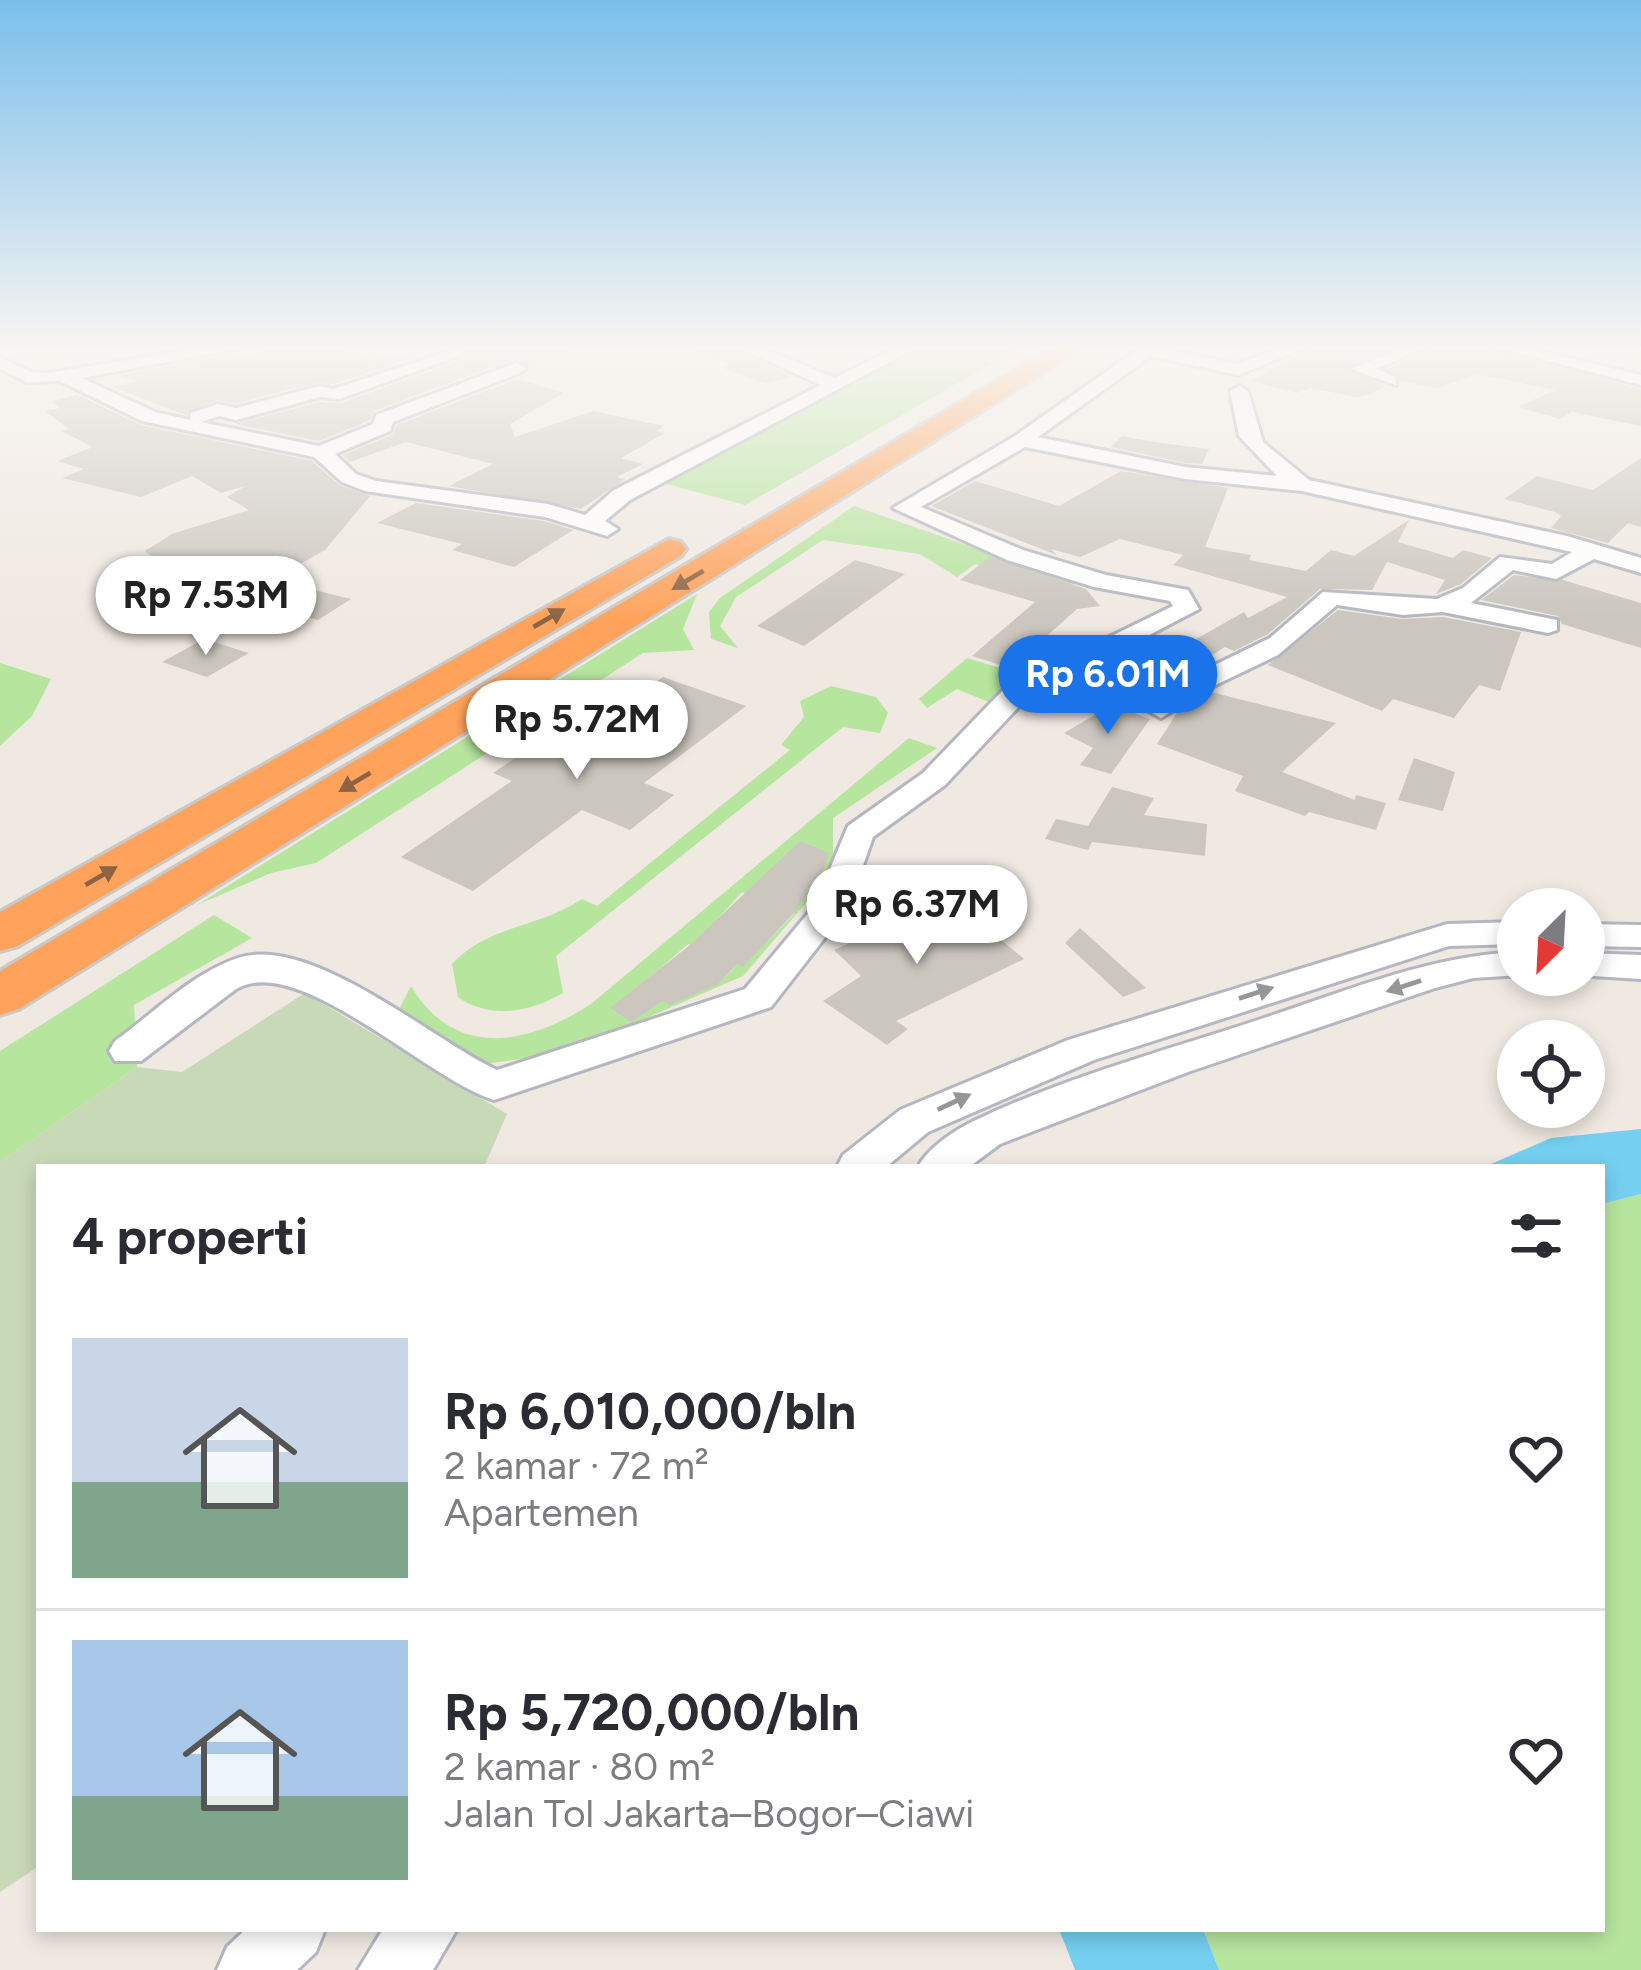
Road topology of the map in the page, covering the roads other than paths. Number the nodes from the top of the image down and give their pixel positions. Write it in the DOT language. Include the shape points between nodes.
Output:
graph roads {
  1 [pos="244,437"];
  2 [pos="361,437"];
  3 [pos="731,437"];
  4 [pos="864,437"];
  5 [pos="924,437"];
  6 [pos="926,437"];
  7 [pos="1026,437"];
  8 [pos="1247,437"];
  9 [pos="1022,440"];
  10 [pos="321,452"];
  11 [pos="1302,485"];
  12 [pos="622,495"];
  13 [pos="542,510"];
  14 [pos="1590,551"];
  15 [pos="1641,566"];
  16 [pos="725,592"];
  17 [pos="1445,605"];
  18 [pos="1548,625"];
  19 [pos="1161,710"];
  20 [pos="225,905"];
  21 [pos="0,934"];
  22 [pos="1497,934"];
  23 [pos="1605,935"];
  24 [pos="1641,936"];
  25 [pos="1497,965"];
  26 [pos="1605,966"];
  27 [pos="1641,967"];
  28 [pos="0,996"];
  29 [pos="0,1033"];
  30 [pos="128,1051"];
  31 [pos="861,1164"];
  32 [pos="943,1164"];
  33 [pos="290,1932"];
  34 [pos="423,1932"];
  35 [pos="250,1970"];
  36 [pos="391,1970"];
  1 -- 10 [label="street"];
  2 -- 10 [label="street"];
  3 -- 12 [label="street"];
  21 -- 4 [label="highway, one-way"];
  5 -- 28 [label="highway, one-way"];
  6 -- 16 [label="highway"];
  7 -- 9 [label="street"];
  8 -- 11 [label="street"];
  9 -- 11 [label="street" via="1185,473"];
  9 -- 30 [label="street" via="904,508 1102,582 1179,595 1187,609 1015,694 934,778 859,833 831,908 758,998 494,1086 308,976 279,966 246,968"];
  10 -- 13 [label="street" via="372,487"];
  11 -- 14 [label="street"];
  12 -- 13 [label="street" via="584,495"];
  12 -- 13 [label="street" via="597,527"];
  14 -- 15 [label="street"];
  14 -- 17 [label="street" via="1556,572 1508,562"];
  17 -- 18 [label="street"];
  17 -- 19 [label="street" via="1394,608 1332,597 1256,658 1198,679"];
  20 -- 29 [label="highway"];
  31 -- 22 [label="street, one-way" via="914,1121 1082,1050 1447,935"];
  23 -- 24 [label="street"];
  25 -- 32 [label="street, one-way" via="1441,975 1174,1062 986,1133"];
  26 -- 27 [label="street"];
  33 -- 35 [label="street"];
  34 -- 36 [label="street"];
}
